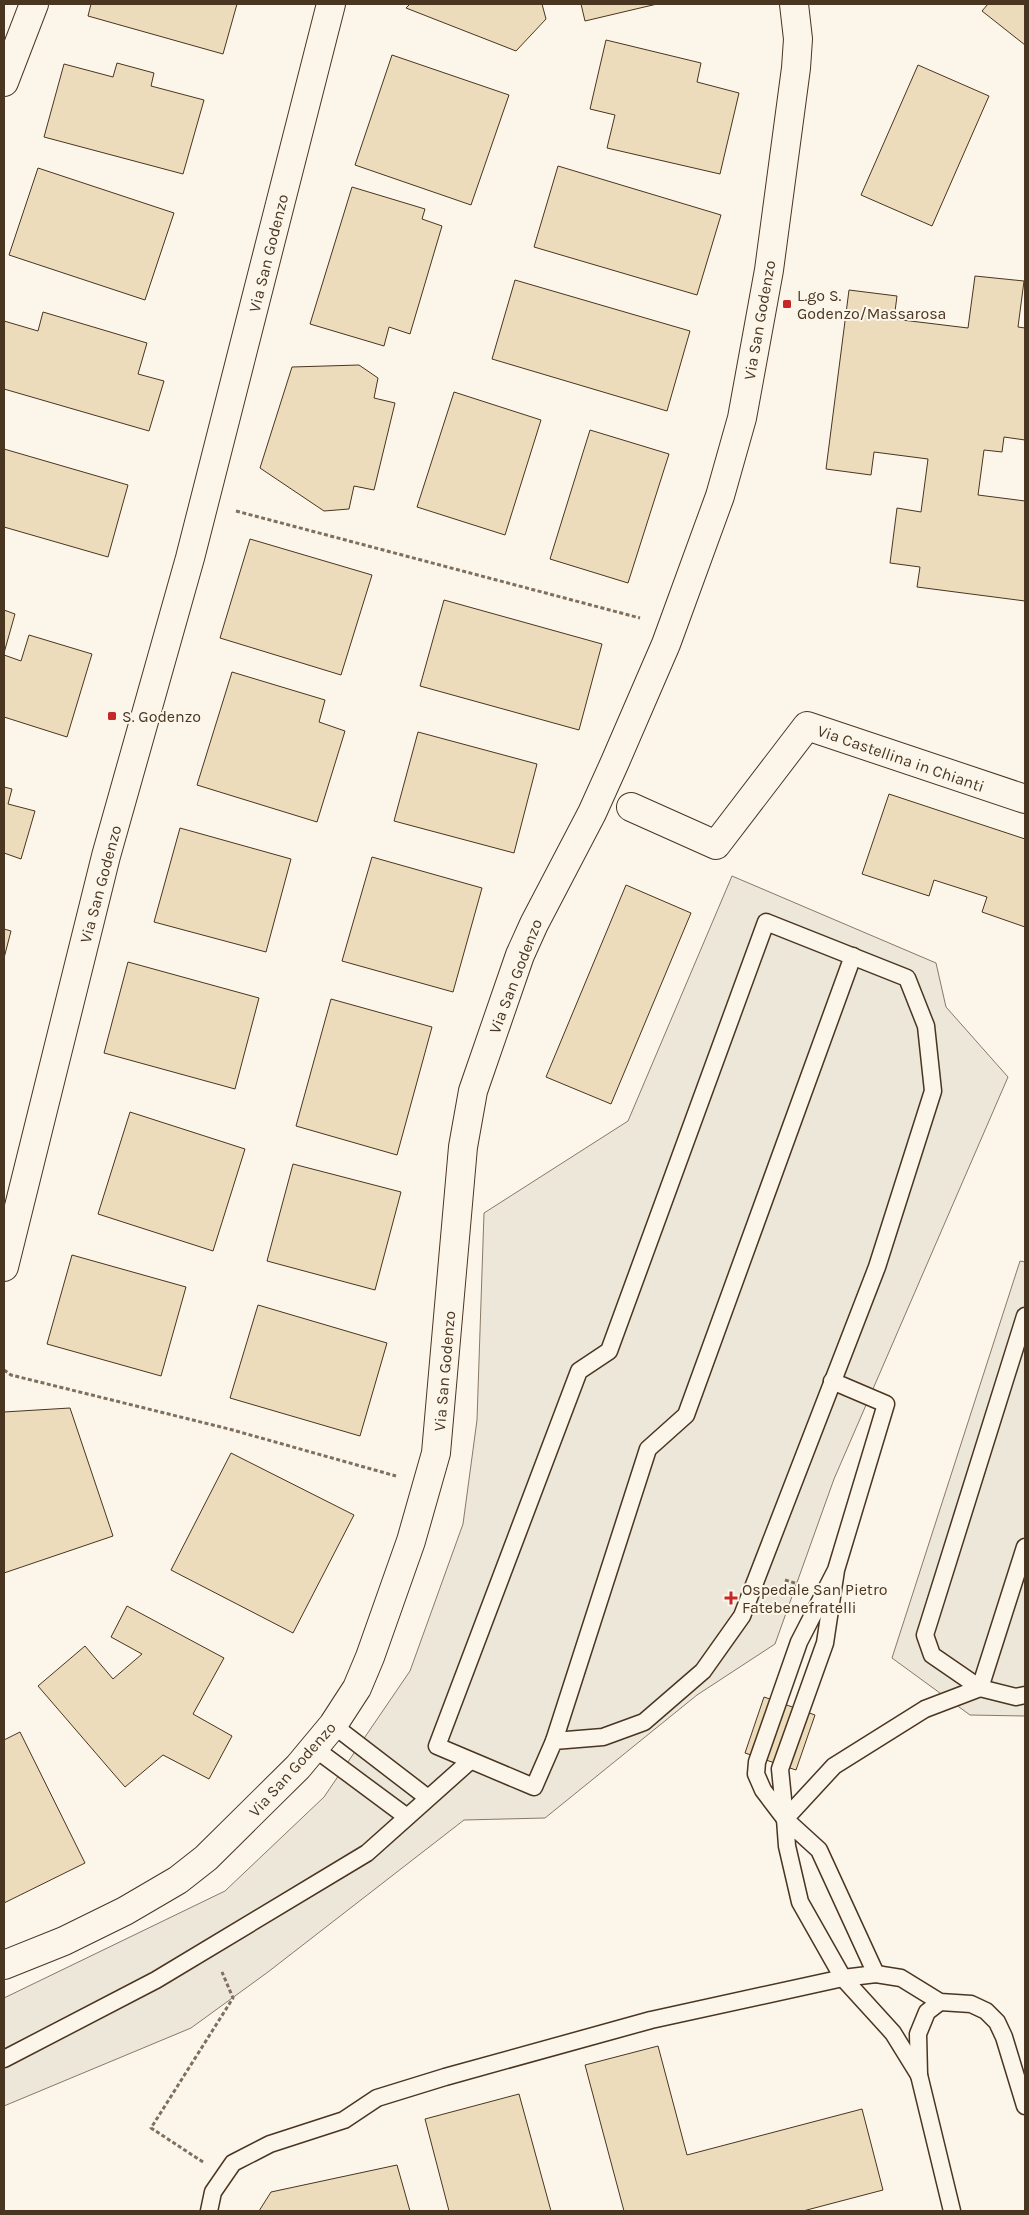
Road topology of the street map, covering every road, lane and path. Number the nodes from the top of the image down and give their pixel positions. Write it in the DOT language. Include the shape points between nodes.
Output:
graph roads {
  1 [pos="34,4"];
  2 [pos="331,4"];
  3 [pos="794,4"];
  4 [pos="4,82"];
  5 [pos="204,503"];
  6 [pos="672,626"];
  7 [pos="1025,799"];
  8 [pos="631,807"];
  9 [pos="853,956"];
  10 [pos="4,1267"];
  11 [pos="1025,1316"];
  12 [pos="4,1370"];
  13 [pos="832,1381"];
  14 [pos="393,1475"];
  15 [pos="1025,1547"];
  16 [pos="836,1570"];
  17 [pos="980,1688"];
  18 [pos="1025,1695"];
  19 [pos="333,1725"];
  20 [pos="554,1741"];
  21 [pos="314,1748"];
  22 [pos="470,1761"];
  23 [pos="428,1798"];
  24 [pos="407,1817"];
  25 [pos="785,1819"];
  26 [pos="211,1948"];
  27 [pos="4,1965"];
  28 [pos="876,1974"];
  29 [pos="843,1978"];
  30 [pos="940,2002"];
  31 [pos="4,2060"];
  32 [pos="919,2075"];
  33 [pos="1025,2106"];
  34 [pos="224,2176"];
  35 [pos="209,2211"];
  36 [pos="952,2211"];
  1 -- 4 [label="street"];
  2 -- 5 [label="street, Via San Godenzo"];
  3 -- 6 [label="street, Via San Godenzo" via="798,40 796,68 769,270 742,418 711,523"];
  5 -- 6 [label="path"];
  5 -- 10 [label="street, Via San Godenzo" via="106,856"];
  6 -- 19 [label="street, Via San Godenzo" via="600,795 534,924 475,1083 462,1156 436,1453 411,1541 370,1657 357,1688"];
  7 -- 8 [label="street, Via Castellina in Chianti" via="808,726 716,845"];
  9 -- 13 [label="lane" via="907,978 926,1026 933,1091 877,1267"];
  9 -- 20 [label="lane" via="686,1415 648,1449"];
  9 -- 22 [label="lane" via="766,922 609,1351 578,1371 437,1746"];
  11 -- 17 [label="lane" via="925,1635 932,1655"];
  12 -- 14 [label="path" via="11,1375 229,1429"];
  13 -- 16 [label="lane" via="886,1404"];
  13 -- 20 [label="lane" via="742,1616 703,1672 644,1722 603,1737"];
  15 -- 17 [label="lane"];
  16 -- 25 [label="lane" via="825,1643 780,1769"];
  16 -- 25 [label="lane" via="798,1642 757,1762 756,1774 763,1790"];
  17 -- 18 [label="lane" via="1016,1697"];
  17 -- 25 [label="lane" via="925,1709 834,1766"];
  19 -- 21 [label="street, Via San Godenzo"];
  19 -- 23 [label="lane"];
  20 -- 22 [label="lane" via="534,1787"];
  21 -- 24 [label="lane"];
  21 -- 27 [label="street, Via San Godenzo" via="220,1846 178,1880 85,1931"];
  22 -- 23 [label="lane"];
  23 -- 24 [label="lane"];
  24 -- 26 [label="lane" via="367,1853"];
  25 -- 28 [label="lane" via="819,1850"];
  25 -- 29 [label="lane" via="786,1846 800,1902"];
  26 -- 31 [label="lane"];
  26 -- 34 [label="path" via="233,1998 151,2128"];
  28 -- 29 [label="lane"];
  28 -- 30 [label="lane" via="901,1978"];
  29 -- 32 [label="lane" via="893,2033"];
  29 -- 34 [label="lane" via="651,2020 377,2098 344,2120 270,2144 233,2163"];
  30 -- 32 [label="lane" via="927,2012 918,2034"];
  30 -- 33 [label="lane" via="971,2004 986,2011 997,2022"];
  32 -- 36 [label="lane"];
  34 -- 35 [label="lane" via="213,2192"];
}
